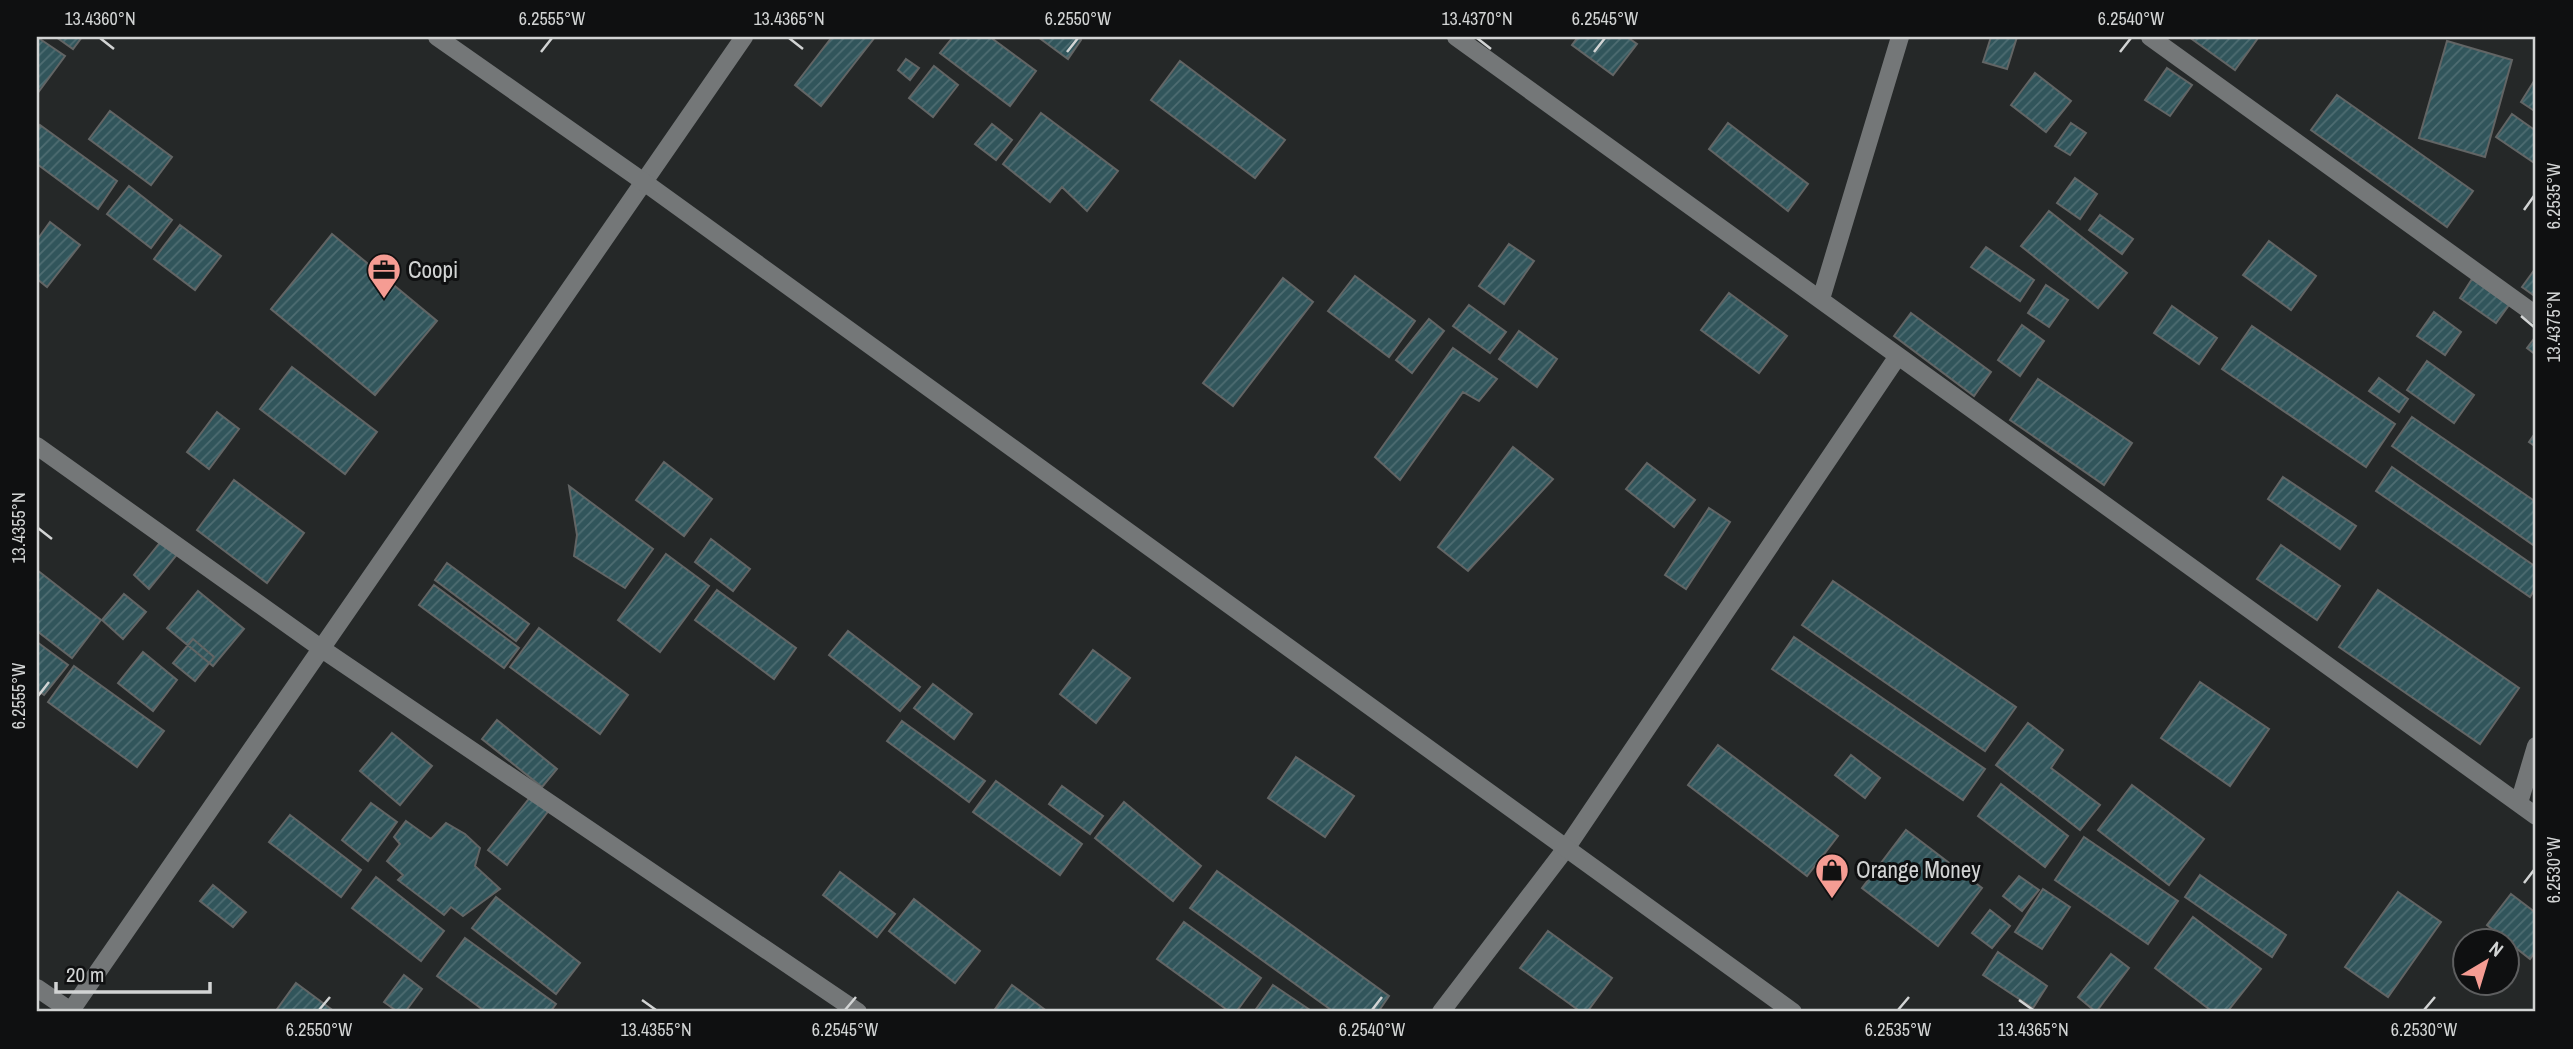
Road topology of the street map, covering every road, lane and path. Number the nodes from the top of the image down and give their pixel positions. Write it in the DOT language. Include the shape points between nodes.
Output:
graph roads {
  1 [pos="437,37"];
  2 [pos="744,37"];
  3 [pos="1456,37"];
  4 [pos="1900,37"];
  5 [pos="2150,37"];
  6 [pos="644,182"];
  7 [pos="1821,299"];
  8 [pos="2536,315"];
  9 [pos="1898,356"];
  10 [pos="37,446"];
  11 [pos="322,649"];
  12 [pos="2536,746"];
  13 [pos="2519,803"];
  14 [pos="2536,816"];
  15 [pos="1567,847"];
  16 [pos="37,988"];
  17 [pos="71,1012"];
  18 [pos="858,1012"];
  19 [pos="1441,1012"];
  20 [pos="1793,1012"];
  1 -- 6 [label="street"];
  2 -- 6 [label="street"];
  3 -- 7 [label="street"];
  4 -- 7 [label="street"];
  5 -- 8 [label="street"];
  6 -- 11 [label="street"];
  6 -- 15 [label="street"];
  7 -- 9 [label="street"];
  9 -- 13 [label="street"];
  9 -- 15 [label="street"];
  10 -- 11 [label="street"];
  11 -- 17 [label="street"];
  11 -- 18 [label="street"];
  12 -- 13 [label="street"];
  13 -- 14 [label="street"];
  15 -- 19 [label="street"];
  15 -- 20 [label="street"];
  16 -- 17 [label="street"];
}
